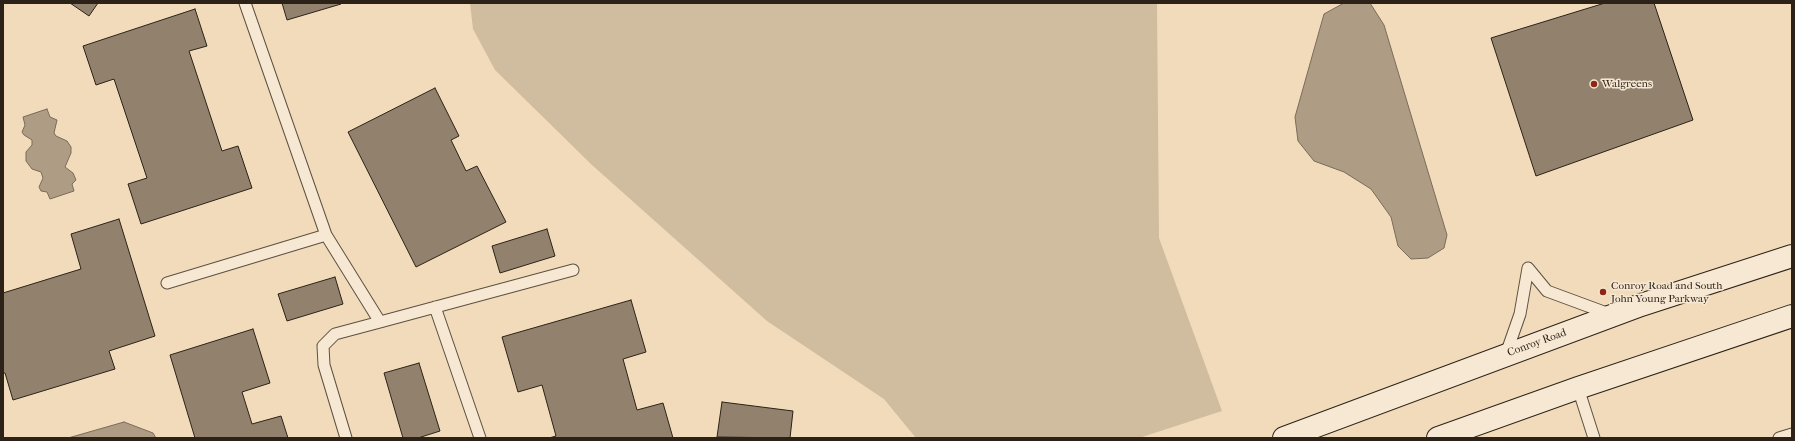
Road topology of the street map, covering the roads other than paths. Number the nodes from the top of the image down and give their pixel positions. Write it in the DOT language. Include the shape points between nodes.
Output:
graph roads {
  1 [pos="245,3"];
  2 [pos="326,235"];
  3 [pos="1792,256"];
  4 [pos="573,270"];
  5 [pos="167,283"];
  6 [pos="435,307"];
  7 [pos="1612,315"];
  8 [pos="1792,316"];
  9 [pos="380,322"];
  10 [pos="1506,354"];
  11 [pos="1578,388"];
  12 [pos="1792,434"];
  13 [pos="346,438"];
  14 [pos="480,438"];
  15 [pos="1284,438"];
  16 [pos="1438,438"];
  17 [pos="1594,438"];
  18 [pos="1779,438"];
  1 -- 2 [label="lane"];
  2 -- 5 [label="lane"];
  2 -- 9 [label="lane"];
  3 -- 7 [label="main road, Conroy Road"];
  4 -- 6 [label="lane"];
  6 -- 9 [label="lane"];
  6 -- 14 [label="lane"];
  7 -- 10 [label="main road, Conroy Road"];
  7 -- 10 [label="lane" via="1547,291 1528,268 1520,314"];
  8 -- 11 [label="main road"];
  9 -- 13 [label="lane" via="335,334 323,346 324,365"];
  10 -- 15 [label="main road, Conroy Road"];
  11 -- 16 [label="main road"];
  11 -- 17 [label="lane"];
  12 -- 18 [label="lane"];
}
